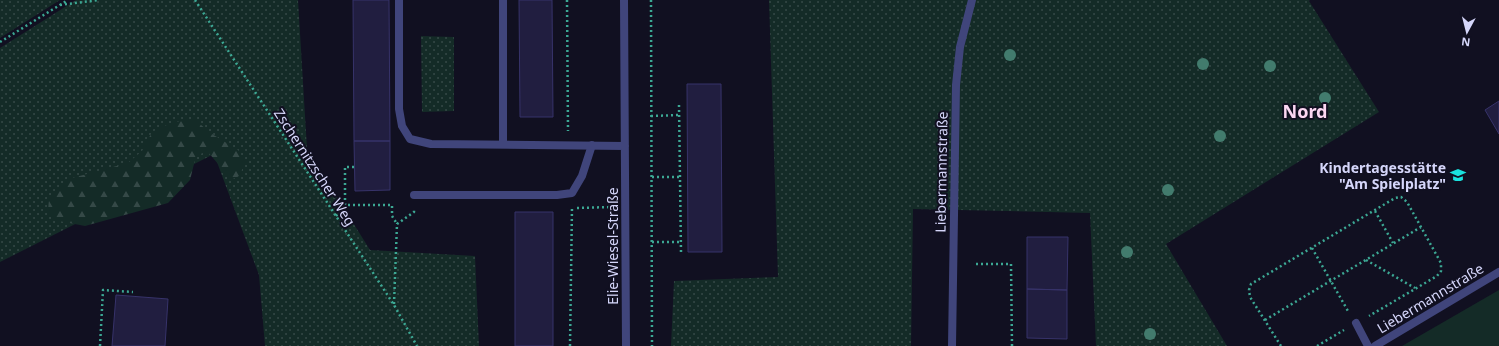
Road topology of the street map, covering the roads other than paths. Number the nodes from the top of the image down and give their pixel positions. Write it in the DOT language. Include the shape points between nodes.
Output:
graph roads {
  1 [pos="399,0"];
  2 [pos="503,0"];
  3 [pos="624,0"];
  4 [pos="972,0"];
  5 [pos="503,144"];
  6 [pos="592,145"];
  7 [pos="625,146"];
  8 [pos="414,195"];
  9 [pos="1499,272"];
  10 [pos="1356,323"];
  11 [pos="626,346"];
  12 [pos="952,346"];
  13 [pos="1368,346"];
  14 [pos="1375,346"];
  1 -- 5 [label="street" via="399,109 402,126 410,139 431,144"];
  2 -- 5 [label="street"];
  3 -- 7 [label="street, Elie-Wiesel-Straße"];
  4 -- 12 [label="street, Liebermannstraße" via="960,47 956,85"];
  5 -- 6 [label="street"];
  6 -- 7 [label="street"];
  6 -- 8 [label="street" via="582,176 572,193"];
  7 -- 11 [label="street, Elie-Wiesel-Straße"];
  9 -- 14 [label="street, Liebermannstraße"];
  10 -- 13 [label="street"];
}
